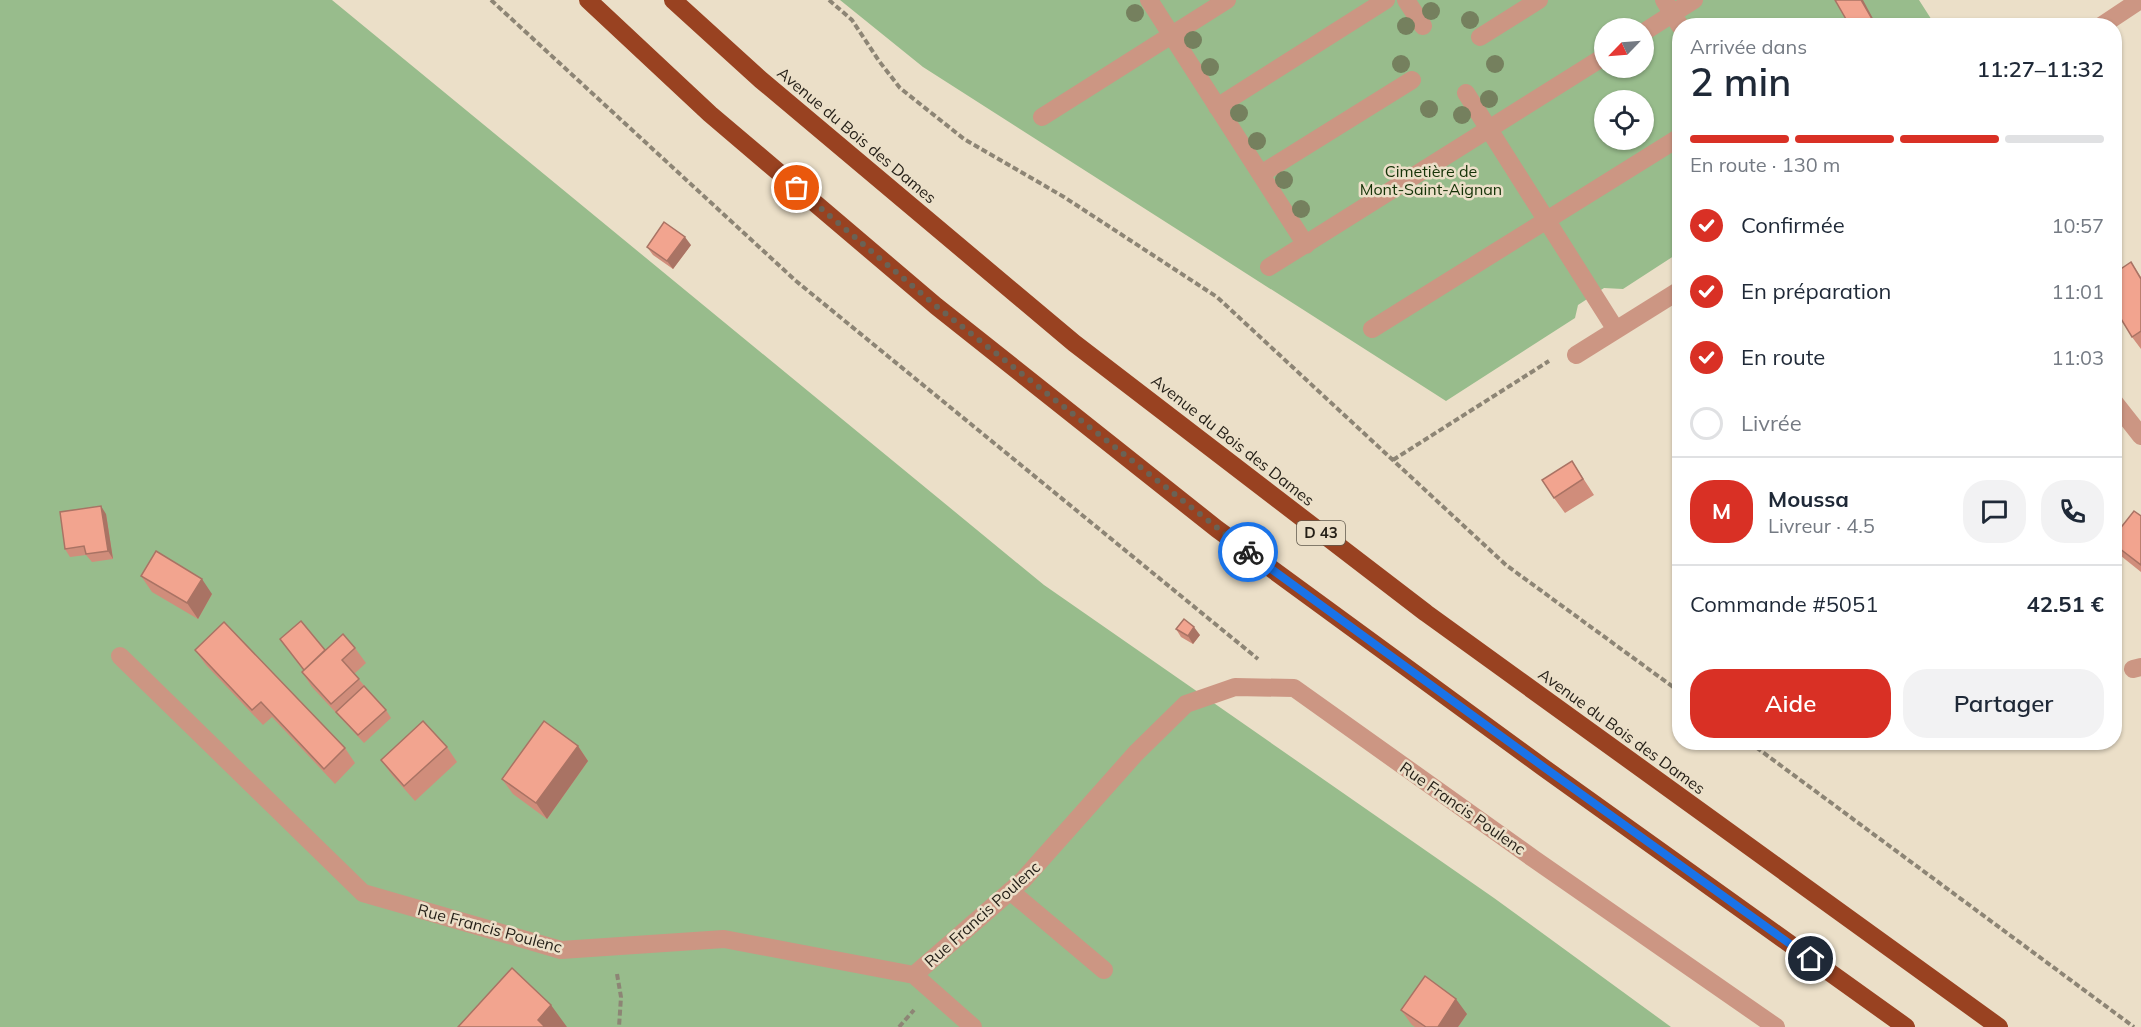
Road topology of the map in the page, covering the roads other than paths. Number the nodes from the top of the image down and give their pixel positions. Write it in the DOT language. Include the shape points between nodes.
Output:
graph roads {
  1 [pos="588,0"];
  2 [pos="673,0"];
  3 [pos="1149,0"];
  4 [pos="1227,0"];
  5 [pos="1386,0"];
  6 [pos="1406,0"];
  7 [pos="1539,0"];
  8 [pos="1694,0"];
  9 [pos="2140,0"];
  10 [pos="1672,13"];
  11 [pos="2113,18"];
  12 [pos="1654,25"];
  13 [pos="1423,26"];
  14 [pos="1172,35"];
  15 [pos="1479,37"];
  16 [pos="1594,63"];
  17 [pos="1412,80"];
  18 [pos="1466,93"];
  19 [pos="1217,106"];
  20 [pos="1042,117"];
  21 [pos="1489,129"];
  22 [pos="1672,142"];
  23 [pos="1261,174"];
  24 [pos="1547,220"];
  25 [pos="1306,245"];
  26 [pos="1269,267"];
  27 [pos="1672,295"];
  28 [pos="1371,329"];
  29 [pos="1616,330"];
  30 [pos="1576,355"];
  31 [pos="2122,410"];
  32 [pos="2137,424"];
  33 [pos="120,656"];
  34 [pos="1010,891"];
  35 [pos="1104,970"];
  36 [pos="914,975"];
  37 [pos="973,1027"];
  38 [pos="1776,1027"];
  39 [pos="1906,1027"];
  40 [pos="1999,1027"];
  1 -- 39 [label="highway" via="710,114 936,306 1217,529"];
  2 -- 40 [label="highway, Avenue du Bois des Dames / D 43" via="761,80 1074,343 1426,613"];
  3 -- 14 [label="street"];
  4 -- 14 [label="street"];
  5 -- 19 [label="street"];
  6 -- 13 [label="street"];
  7 -- 15 [label="street"];
  8 -- 10 [label="street"];
  9 -- 11 [label="street"];
  10 -- 12 [label="street"];
  14 -- 19 [label="street"];
  14 -- 20 [label="street"];
  16 -- 21 [label="street"];
  17 -- 23 [label="street"];
  18 -- 21 [label="street"];
  19 -- 23 [label="street"];
  21 -- 24 [label="street"];
  21 -- 25 [label="street"];
  22 -- 24 [label="street"];
  23 -- 25 [label="street"];
  24 -- 28 [label="street"];
  24 -- 29 [label="street"];
  25 -- 26 [label="street"];
  27 -- 29 [label="street"];
  29 -- 30 [label="street"];
  31 -- 32 [label="street"];
  33 -- 36 [label="street, Rue Francis Poulenc" via="363,893 561,950 724,939"];
  34 -- 35 [label="street"];
  34 -- 36 [label="street, Rue Francis Poulenc"];
  34 -- 38 [label="street, Rue Francis Poulenc" via="1186,704 1235,687 1294,688"];
  36 -- 37 [label="street"];
}
